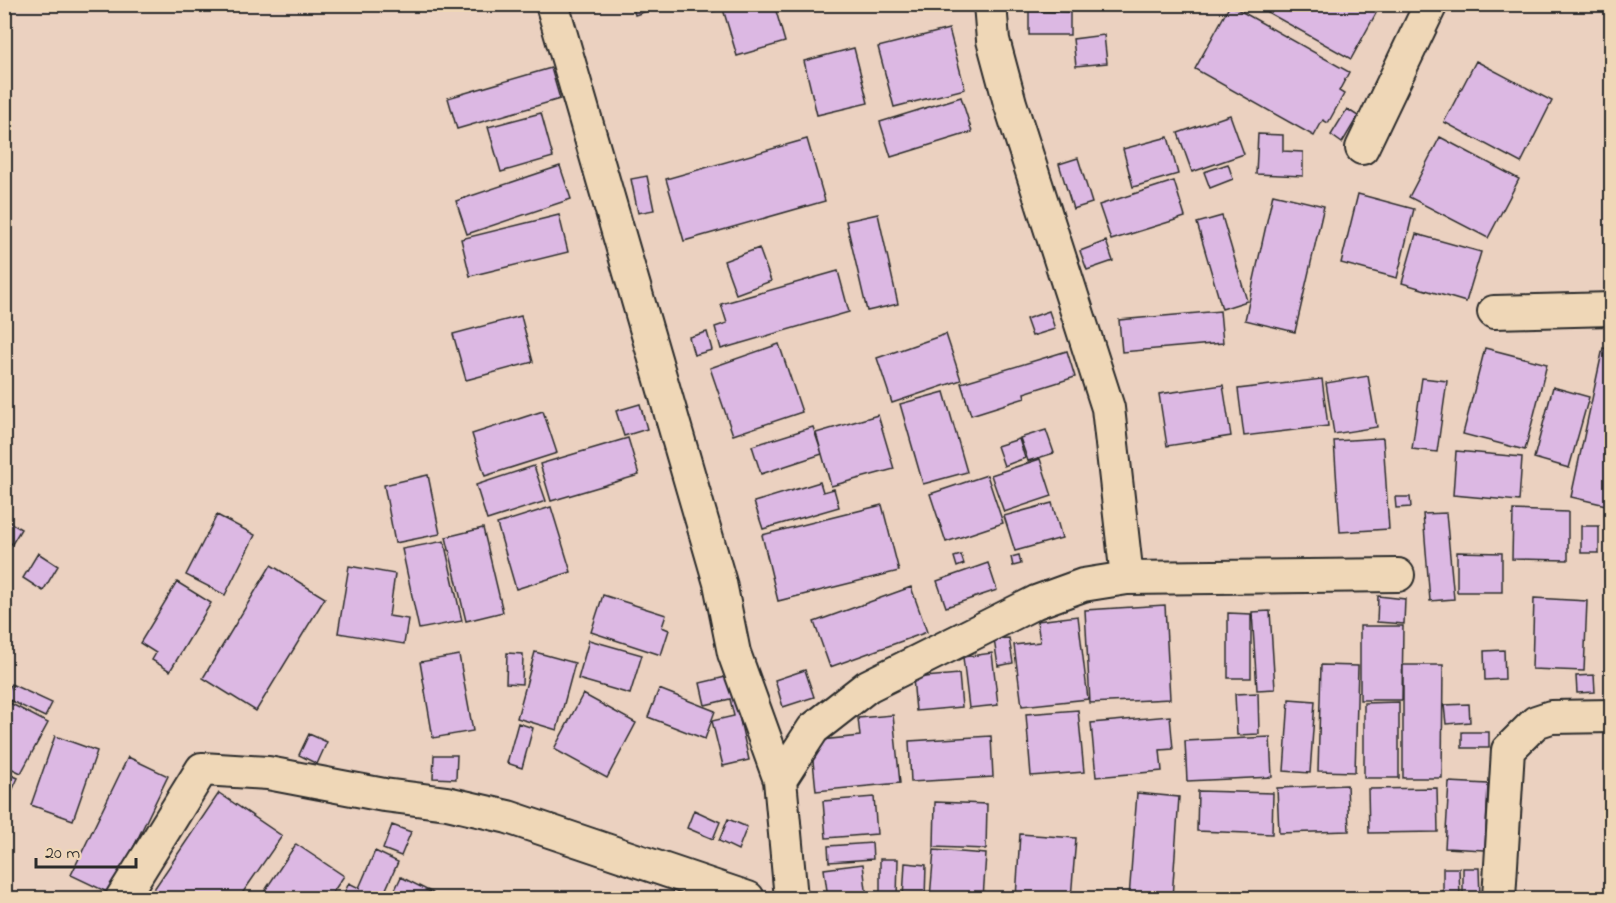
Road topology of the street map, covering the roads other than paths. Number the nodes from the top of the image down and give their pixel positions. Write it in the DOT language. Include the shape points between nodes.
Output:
graph roads {
  1 [pos="552,4"];
  2 [pos="990,4"];
  3 [pos="1431,4"];
  4 [pos="1362,148"];
  5 [pos="1611,309"];
  6 [pos="1494,312"];
  7 [pos="1398,574"];
  8 [pos="1127,578"];
  9 [pos="1611,716"];
  10 [pos="780,780"];
  11 [pos="122,898"];
  12 [pos="748,898"];
  13 [pos="791,898"];
  14 [pos="1499,898"];
  1 -- 10 [label="street" via="720,583 734,653"];
  2 -- 8 [label="street" via="993,40 1010,104 1108,408"];
  3 -- 4 [label="street"];
  5 -- 6 [label="street"];
  7 -- 8 [label="street"];
  8 -- 10 [label="street" via="1083,585 1036,602 868,686 813,729"];
  9 -- 14 [label="street" via="1551,717 1536,722 1508,750"];
  10 -- 13 [label="street"];
  11 -- 12 [label="street" via="202,769 268,773 508,817"];
}
